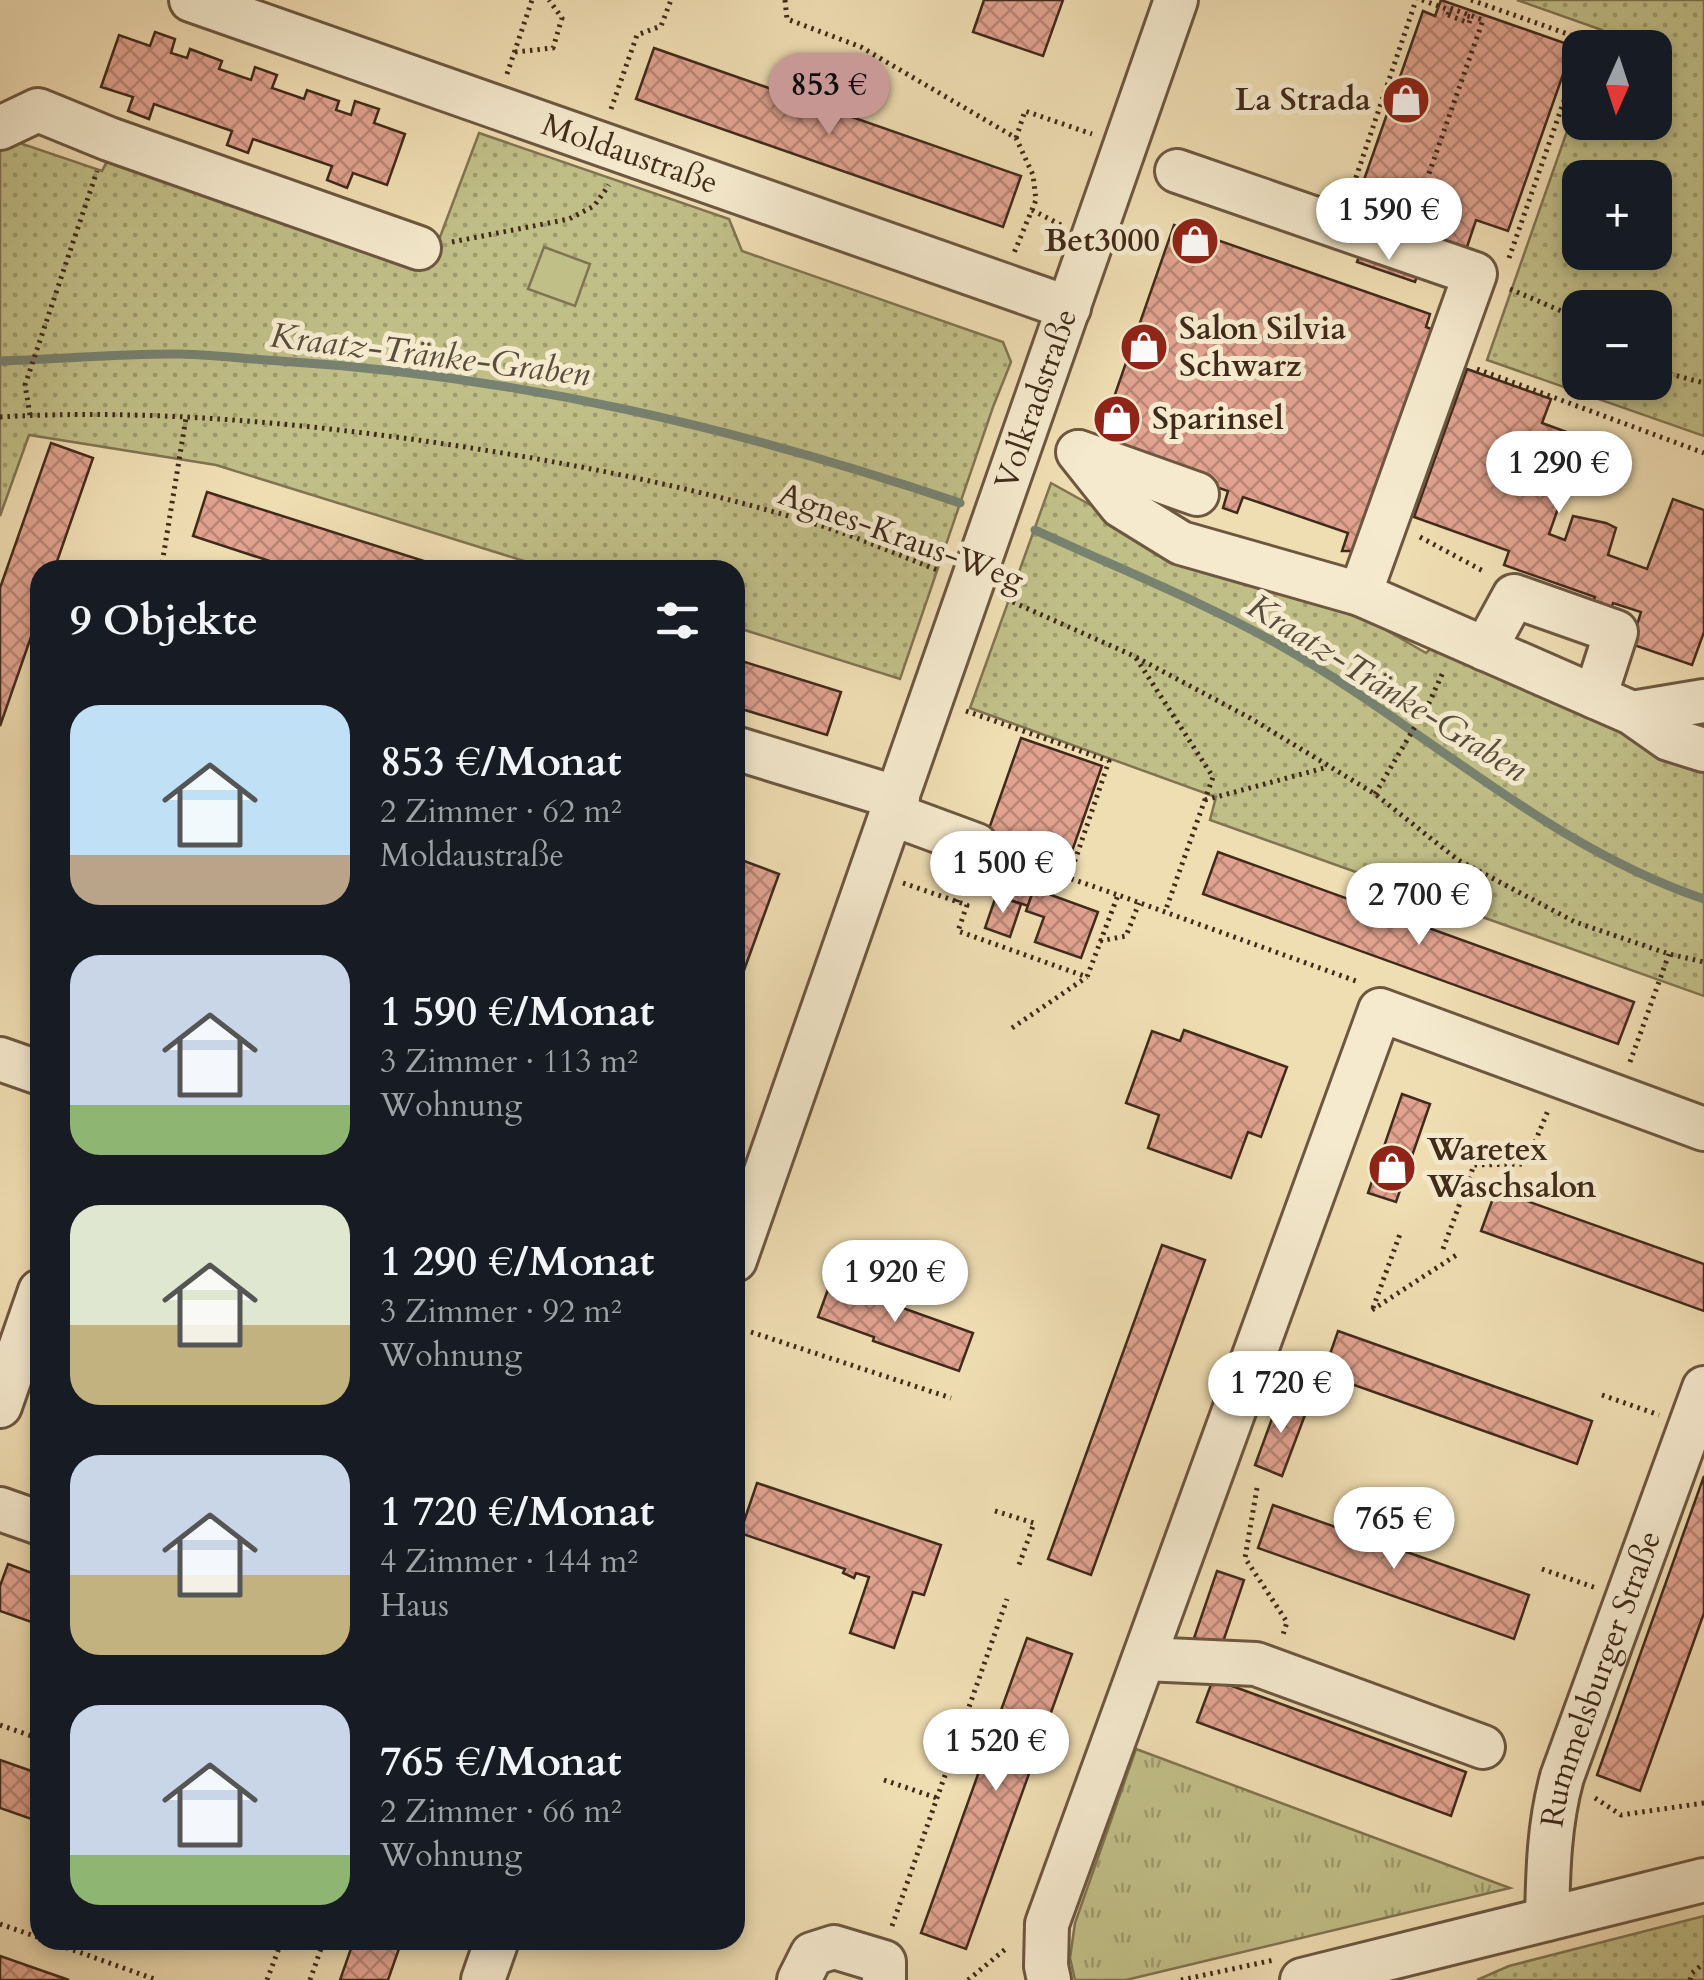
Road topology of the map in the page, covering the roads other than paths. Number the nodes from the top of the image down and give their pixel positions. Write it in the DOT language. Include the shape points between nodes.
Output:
graph roads {
  1 [pos="191,0"];
  2 [pos="1176,0"];
  3 [pos="238,8"];
  4 [pos="0,128"];
  5 [pos="1177,171"];
  6 [pos="419,248"];
  7 [pos="1069,308"];
  8 [pos="1197,494"];
  9 [pos="1360,594"];
  10 [pos="1486,649"];
  11 [pos="1704,701"];
  12 [pos="1614,705"];
  13 [pos="1704,750"];
  14 [pos="745,752"];
  15 [pos="895,806"];
  16 [pos="976,845"];
  17 [pos="0,1060"];
  18 [pos="30,1070"];
  19 [pos="1704,1129"];
  20 [pos="745,1232"];
  21 [pos="30,1320"];
  22 [pos="0,1406"];
  23 [pos="1697,1407"];
  24 [pos="0,1510"];
  25 [pos="30,1520"];
  26 [pos="1144,1658"];
  27 [pos="1483,1747"];
  28 [pos="1704,1880"];
  29 [pos="1547,1919"];
  30 [pos="494,1950"];
  31 [pos="887,1955"];
  32 [pos="1293,1970"];
  33 [pos="483,1980"];
  34 [pos="799,1980"];
  35 [pos="1049,1980"];
  1 -- 3 [label="street, Moldaustraße"];
  2 -- 7 [label="street, Volkradstraße"];
  3 -- 7 [label="street, Moldaustraße"];
  4 -- 6 [label="street" via="38,110"];
  5 -- 9 [label="street" via="1487,279 1445,358"];
  7 -- 15 [label="street, Volkradstraße"];
  8 -- 9 [label="street, Volkradstraße" via="1078,452 1121,506 1181,542"];
  9 -- 10 [label="street, Volkradstraße"];
  10 -- 12 [label="street, Volkradstraße"];
  10 -- 12 [label="street" via="1514,596 1616,632"];
  11 -- 12 [label="street"];
  12 -- 13 [label="street, Volkradstraße"];
  14 -- 15 [label="street"];
  15 -- 16 [label="street"];
  15 -- 20 [label="street, Volkradstraße"];
  17 -- 18 [label="street"];
  19 -- 26 [label="street" via="1380,1010"];
  21 -- 22 [label="street"];
  23 -- 29 [label="street, Rummelsburger Straße" via="1562,1777 1545,1885"];
  24 -- 25 [label="street"];
  26 -- 27 [label="street" via="1256,1664"];
  26 -- 35 [label="street" via="1048,1924"];
  28 -- 29 [label="street"];
  29 -- 32 [label="street"];
  30 -- 33 [label="street"];
  31 -- 34 [label="street" via="834,1947 812,1954"];
}
